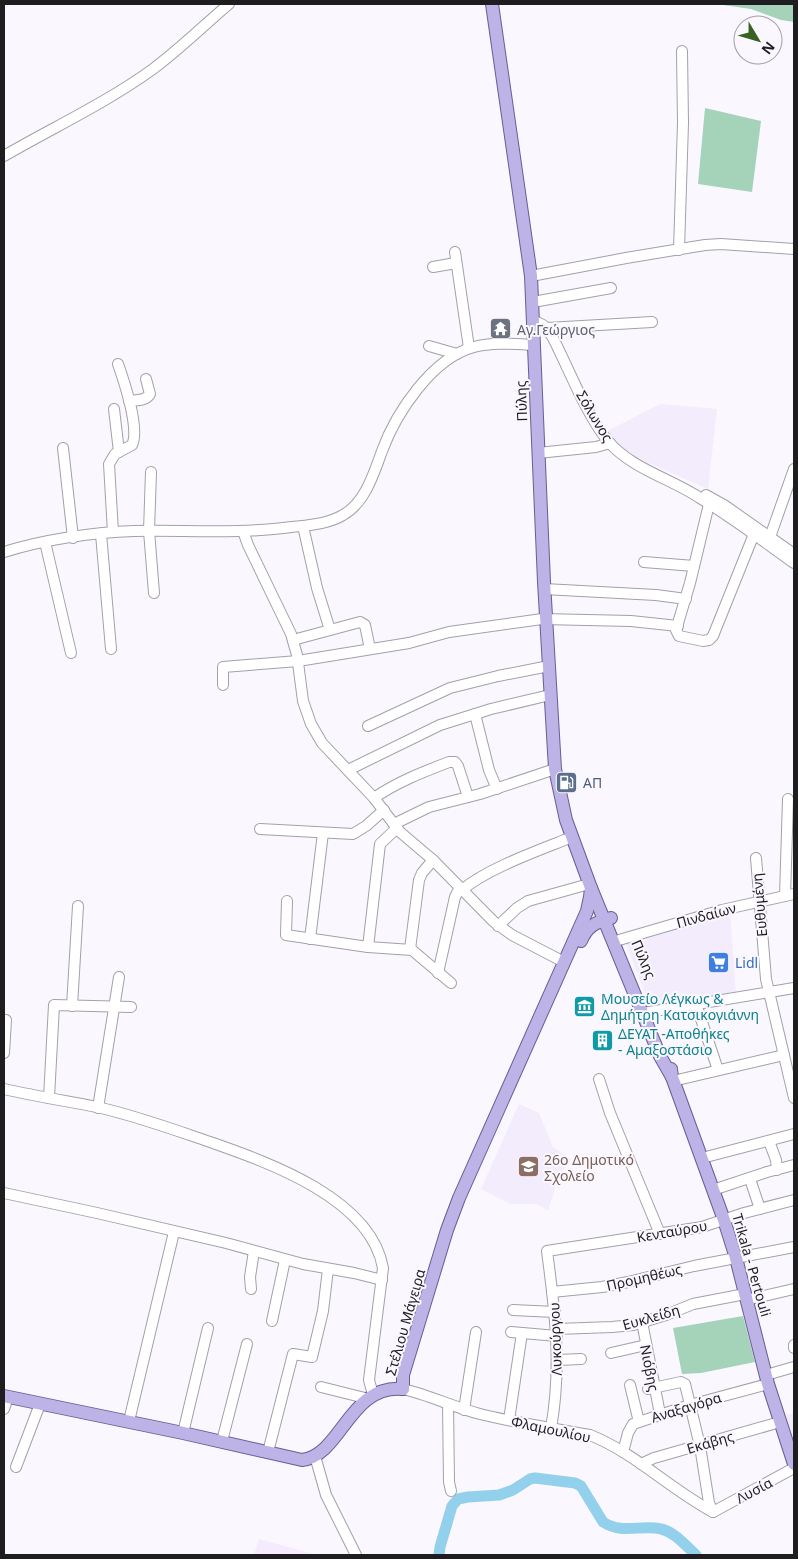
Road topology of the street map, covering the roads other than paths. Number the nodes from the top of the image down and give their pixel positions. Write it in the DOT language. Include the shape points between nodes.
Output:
graph roads {
  1 [pos="229,4"];
  2 [pos="492,4"];
  3 [pos="682,51"];
  4 [pos="4,156"];
  5 [pos="794,249"];
  6 [pos="679,250"];
  7 [pos="455,252"];
  8 [pos="456,263"];
  9 [pos="433,267"];
  10 [pos="531,276"];
  11 [pos="611,288"];
  12 [pos="532,302"];
  13 [pos="533,320"];
  14 [pos="652,322"];
  15 [pos="547,328"];
  16 [pos="534,345"];
  17 [pos="429,346"];
  18 [pos="470,348"];
  19 [pos="457,354"];
  20 [pos="118,364"];
  21 [pos="146,379"];
  22 [pos="129,401"];
  23 [pos="114,408"];
  24 [pos="610,443"];
  25 [pos="63,448"];
  26 [pos="119,452"];
  27 [pos="538,453"];
  28 [pos="794,469"];
  29 [pos="151,472"];
  30 [pos="682,487"];
  31 [pos="709,504"];
  32 [pos="303,526"];
  33 [pos="150,531"];
  34 [pos="243,531"];
  35 [pos="113,532"];
  36 [pos="101,534"];
  37 [pos="754,534"];
  38 [pos="770,537"];
  39 [pos="73,538"];
  40 [pos="45,542"];
  41 [pos="4,552"];
  42 [pos="794,554"];
  43 [pos="644,562"];
  44 [pos="794,563"];
  45 [pos="694,566"];
  46 [pos="544,589"];
  47 [pos="154,593"];
  48 [pos="682,601"];
  49 [pos="546,619"];
  50 [pos="678,626"];
  51 [pos="330,630"];
  52 [pos="293,640"];
  53 [pos="111,649"];
  54 [pos="370,649"];
  55 [pos="71,653"];
  56 [pos="298,661"];
  57 [pos="549,666"];
  58 [pos="223,685"];
  59 [pos="550,695"];
  60 [pos="475,714"];
  61 [pos="368,726"];
  62 [pos="555,769"];
  63 [pos="348,770"];
  64 [pos="497,789"];
  65 [pos="468,797"];
  66 [pos="374,798"];
  67 [pos="562,798"];
  68 [pos="788,799"];
  69 [pos="384,810"];
  70 [pos="396,826"];
  71 [pos="260,829"];
  72 [pos="323,833"];
  73 [pos="572,837"];
  74 [pos="756,858"];
  75 [pos="433,860"];
  76 [pos="590,886"];
  77 [pos="461,888"];
  78 [pos="790,895"];
  79 [pos="287,900"];
  80 [pos="760,901"];
  81 [pos="78,906"];
  82 [pos="606,916"];
  83 [pos="498,926"];
  84 [pos="578,928"];
  85 [pos="310,939"];
  86 [pos="615,939"];
  87 [pos="581,942"];
  88 [pos="368,947"];
  89 [pos="410,950"];
  90 [pos="564,962"];
  91 [pos="438,973"];
  92 [pos="119,977"];
  93 [pos="451,983"];
  94 [pos="794,988"];
  95 [pos="769,993"];
  96 [pos="696,1004"];
  97 [pos="72,1006"];
  98 [pos="114,1007"];
  99 [pos="131,1007"];
  100 [pos="646,1013"];
  101 [pos="6,1020"];
  102 [pos="4,1052"];
  103 [pos="784,1055"];
  104 [pos="718,1070"];
  105 [pos="599,1079"];
  106 [pos="673,1079"];
  107 [pos="4,1089"];
  108 [pos="49,1098"];
  109 [pos="794,1098"];
  110 [pos="98,1108"];
  111 [pos="794,1134"];
  112 [pos="769,1141"];
  113 [pos="702,1158"];
  114 [pos="794,1166"];
  115 [pos="777,1170"];
  116 [pos="750,1179"];
  117 [pos="713,1190"];
  118 [pos="4,1193"];
  119 [pos="794,1200"];
  120 [pos="760,1209"];
  121 [pos="724,1220"];
  122 [pos="174,1232"];
  123 [pos="660,1234"];
  124 [pos="794,1247"];
  125 [pos="254,1251"];
  126 [pos="547,1251"];
  127 [pos="736,1258"];
  128 [pos="286,1260"];
  129 [pos="328,1270"];
  130 [pos="382,1280"];
  131 [pos="251,1289"];
  132 [pos="794,1289"];
  133 [pos="552,1292"];
  134 [pos="745,1297"];
  135 [pos="513,1310"];
  136 [pos="555,1312"];
  137 [pos="272,1321"];
  138 [pos="642,1322"];
  139 [pos="208,1328"];
  140 [pos="476,1332"];
  141 [pos="510,1332"];
  142 [pos="557,1332"];
  143 [pos="522,1334"];
  144 [pos="247,1344"];
  145 [pos="646,1345"];
  146 [pos="611,1353"];
  147 [pos="581,1359"];
  148 [pos="558,1360"];
  149 [pos="794,1367"];
  150 [pos="767,1379"];
  151 [pos="630,1385"];
  152 [pos="321,1387"];
  153 [pos="403,1389"];
  154 [pos="651,1389"];
  155 [pos="371,1397"];
  156 [pos="5,1401"];
  157 [pos="40,1404"];
  158 [pos="448,1404"];
  159 [pos="690,1405"];
  160 [pos="464,1410"];
  161 [pos="660,1414"];
  162 [pos="510,1420"];
  163 [pos="129,1421"];
  164 [pos="639,1422"];
  165 [pos="780,1422"];
  166 [pos="550,1428"];
  167 [pos="183,1433"];
  168 [pos="222,1442"];
  169 [pos="700,1446"];
  170 [pos="268,1452"];
  171 [pos="623,1452"];
  172 [pos="315,1456"];
  173 [pos="641,1464"];
  174 [pos="794,1464"];
  175 [pos="16,1467"];
  176 [pos="794,1468"];
  177 [pos="451,1491"];
  178 [pos="713,1512"];
  179 [pos="356,1555"];
  1 -- 4 [label="street" via="135,81"];
  2 -- 10 [label="main road, Πύλης"];
  3 -- 6 [label="street"];
  5 -- 6 [label="street" via="721,244"];
  6 -- 10 [label="street"];
  7 -- 8 [label="street"];
  8 -- 9 [label="street"];
  8 -- 18 [label="street"];
  10 -- 12 [label="main road, Πύλης"];
  11 -- 12 [label="street"];
  12 -- 13 [label="main road, Πύλης"];
  13 -- 15 [label="street"];
  13 -- 16 [label="main road, Πύλης"];
  14 -- 15 [label="street"];
  15 -- 24 [label="street, Σόλωνος" via="592,416"];
  16 -- 18 [label="street"];
  16 -- 27 [label="main road, Πύλης"];
  17 -- 19 [label="street"];
  18 -- 19 [label="street"];
  19 -- 32 [label="street" via="428,378 402,409 355,506 334,519"];
  20 -- 22 [label="street"];
  21 -- 22 [label="street" via="149,397"];
  22 -- 26 [label="street" via="134,442"];
  23 -- 26 [label="street"];
  24 -- 27 [label="street"];
  24 -- 30 [label="street, Σόλωνος" via="635,463"];
  25 -- 39 [label="street"];
  26 -- 35 [label="street" via="109,468"];
  27 -- 46 [label="main road, Πύλης"];
  28 -- 38 [label="street"];
  29 -- 33 [label="street"];
  30 -- 31 [label="street, Σόλωνος"];
  30 -- 38 [label="street, Σόλωνος" via="696,489"];
  31 -- 37 [label="street, Σόλωνος"];
  31 -- 45 [label="street"];
  32 -- 34 [label="street"];
  32 -- 51 [label="street"];
  33 -- 34 [label="street"];
  33 -- 35 [label="street"];
  33 -- 47 [label="street"];
  34 -- 52 [label="street"];
  35 -- 36 [label="street"];
  36 -- 39 [label="street"];
  36 -- 53 [label="street"];
  37 -- 44 [label="street, Σόλωνος"];
  37 -- 50 [label="street" via="713,636 703,641 682,637 677,634"];
  38 -- 42 [label="street, Σόλωνος"];
  39 -- 40 [label="street"];
  40 -- 41 [label="street"];
  40 -- 55 [label="street"];
  43 -- 45 [label="street"];
  45 -- 48 [label="street"];
  46 -- 48 [label="street" via="596,591"];
  46 -- 49 [label="main road, Πύλης"];
  48 -- 50 [label="street"];
  49 -- 50 [label="street"];
  49 -- 54 [label="street" via="449,632"];
  49 -- 57 [label="main road, Πύλης"];
  51 -- 52 [label="street"];
  51 -- 54 [label="street" via="363,623"];
  52 -- 56 [label="street"];
  54 -- 56 [label="street"];
  56 -- 58 [label="street" via="223,667"];
  56 -- 63 [label="street" via="301,691 311,724 322,743"];
  57 -- 59 [label="main road, Πύλης"];
  57 -- 61 [label="street" via="450,688"];
  59 -- 60 [label="street"];
  59 -- 62 [label="main road, Πύλης"];
  60 -- 63 [label="street" via="427,731"];
  60 -- 64 [label="street"];
  62 -- 64 [label="street"];
  62 -- 67 [label="main road, Πύλης"];
  63 -- 66 [label="street"];
  64 -- 65 [label="street"];
  65 -- 66 [label="street" via="458,766 449,762"];
  65 -- 70 [label="street" via="429,807"];
  66 -- 69 [label="street"];
  67 -- 73 [label="main road, Πύλης" via="563,813"];
  67 -- 82 [label="main road, Πύλης"];
  68 -- 78 [label="street"];
  69 -- 70 [label="street"];
  69 -- 72 [label="street" via="358,832"];
  70 -- 75 [label="street"];
  70 -- 88 [label="street" via="380,844"];
  71 -- 72 [label="street"];
  72 -- 85 [label="street"];
  73 -- 76 [label="main road, Πύλης"];
  73 -- 77 [label="street"];
  74 -- 80 [label="street, Ευθυμένη"];
  75 -- 77 [label="street"];
  75 -- 89 [label="street" via="419,880"];
  76 -- 82 [label="main road, Πύλης"];
  76 -- 83 [label="street" via="558,891 525,902"];
  76 -- 84 [label="main road, Στέλιου Μάγειρα" via="589,904"];
  77 -- 83 [label="street"];
  77 -- 91 [label="street" via="455,897"];
  78 -- 80 [label="street, Πινδαίων"];
  79 -- 85 [label="street" via="286,935"];
  80 -- 86 [label="street, Πινδαίων"];
  80 -- 95 [label="street, Ευθυμένη"];
  81 -- 97 [label="street"];
  82 -- 84 [label="main road" via="589,918"];
  82 -- 86 [label="main road, Πύλης"];
  82 -- 87 [label="main road, Στέλιου Μάγειρα" via="589,928"];
  83 -- 90 [label="street"];
  84 -- 90 [label="main road, Στέλιου Μάγειρα"];
  85 -- 88 [label="street"];
  86 -- 87 [label="main road" via="598,929 589,932"];
  86 -- 100 [label="main road, Πύλης"];
  87 -- 153 [label="main road, Στέλιου Μάγειρα" via="469,1190 412,1373"];
  88 -- 89 [label="street"];
  89 -- 91 [label="street"];
  90 -- 153 [label="main road, Στέλιου Μάγειρα" via="450,1222 403,1375"];
  91 -- 93 [label="street"];
  92 -- 98 [label="street"];
  94 -- 95 [label="street"];
  95 -- 96 [label="street"];
  95 -- 103 [label="street, Ευθυμένη"];
  96 -- 100 [label="street"];
  96 -- 104 [label="street"];
  97 -- 98 [label="street"];
  97 -- 108 [label="street" via="54,1005"];
  98 -- 99 [label="street"];
  98 -- 110 [label="street"];
  100 -- 106 [label="main road, Πύλης" via="664,1066"];
  101 -- 102 [label="street"];
  103 -- 104 [label="street"];
  103 -- 109 [label="street, Ευθυμένη"];
  104 -- 106 [label="street"];
  105 -- 123 [label="street"];
  106 -- 113 [label="main road, Trikala - Pertouli"];
  107 -- 108 [label="street"];
  108 -- 110 [label="street"];
  110 -- 130 [label="street" via="166,1126 252,1156 307,1183 339,1204 365,1228 380,1255"];
  111 -- 112 [label="street"];
  112 -- 113 [label="street"];
  112 -- 115 [label="street"];
  113 -- 117 [label="main road, Trikala - Pertouli"];
  114 -- 115 [label="street"];
  115 -- 116 [label="street"];
  116 -- 117 [label="street"];
  116 -- 120 [label="street"];
  117 -- 121 [label="main road, Trikala - Pertouli"];
  118 -- 122 [label="street"];
  119 -- 120 [label="street, Κενταύρου"];
  120 -- 121 [label="street, Κενταύρου"];
  121 -- 123 [label="street, Κενταύρου"];
  121 -- 127 [label="main road, Trikala - Pertouli"];
  122 -- 125 [label="street"];
  122 -- 163 [label="street"];
  123 -- 126 [label="street, Κενταύρου"];
  124 -- 127 [label="street, Προμηθέως"];
  125 -- 128 [label="street"];
  125 -- 131 [label="street"];
  126 -- 133 [label="street, Λυκούργου"];
  127 -- 133 [label="street, Προμηθέως" via="619,1284"];
  127 -- 134 [label="main road, Trikala - Pertouli"];
  128 -- 129 [label="street"];
  128 -- 137 [label="street"];
  129 -- 130 [label="street" via="354,1272"];
  129 -- 170 [label="street" via="312,1357 293,1354"];
  130 -- 155 [label="street" via="369,1380"];
  132 -- 134 [label="street, Ευκλείδη"];
  133 -- 136 [label="street, Λυκούργου"];
  134 -- 138 [label="street, Ευκλείδη" via="693,1304"];
  134 -- 150 [label="main road, Trikala - Pertouli"];
  135 -- 136 [label="street"];
  136 -- 142 [label="street, Λυκούργου"];
  138 -- 142 [label="street, Ευκλείδη"];
  138 -- 145 [label="street, Νιόβης"];
  139 -- 167 [label="street"];
  140 -- 160 [label="street"];
  141 -- 143 [label="street, Ευκλείδη"];
  142 -- 143 [label="street, Ευκλείδη"];
  142 -- 148 [label="street, Λυκούργου"];
  143 -- 162 [label="street"];
  144 -- 168 [label="street"];
  145 -- 146 [label="street"];
  145 -- 154 [label="street, Νιόβης"];
  147 -- 148 [label="street"];
  148 -- 166 [label="street, Λυκούργου"];
  149 -- 150 [label="street, Αναξαγόρα"];
  150 -- 159 [label="street, Αναξαγόρα"];
  150 -- 165 [label="main road, Trikala - Pertouli"];
  151 -- 164 [label="street"];
  152 -- 155 [label="street"];
  153 -- 155 [label="main road" via="388,1390"];
  153 -- 158 [label="street, Φλαμουλίου"];
  154 -- 159 [label="street" via="683,1382"];
  154 -- 161 [label="street, Νιόβης"];
  155 -- 172 [label="main road"];
  156 -- 157 [label="main road"];
  157 -- 163 [label="main road"];
  157 -- 175 [label="street"];
  158 -- 160 [label="street, Φλαμουλίου"];
  158 -- 177 [label="street" via="448,1482"];
  159 -- 161 [label="street, Αναξαγόρα"];
  159 -- 169 [label="street"];
  160 -- 162 [label="street, Φλαμουλίου"];
  161 -- 164 [label="street, Αναξαγόρα"];
  162 -- 166 [label="street, Φλαμουλίου"];
  163 -- 167 [label="main road"];
  164 -- 171 [label="street, Αναξαγόρα" via="630,1427"];
  165 -- 169 [label="street, Εκάβης"];
  165 -- 174 [label="main road, Trikala - Pertouli"];
  166 -- 171 [label="street, Φλαμουλίου" via="590,1435"];
  167 -- 168 [label="main road"];
  168 -- 170 [label="main road"];
  169 -- 173 [label="street, Εκάβης"];
  169 -- 178 [label="street"];
  170 -- 172 [label="main road" via="302,1460"];
  171 -- 173 [label="street, Φλαμουλίου"];
  172 -- 179 [label="street" via="326,1495"];
  173 -- 178 [label="street, Φλαμουλίου"];
  176 -- 178 [label="street, Λυσία"];
}
